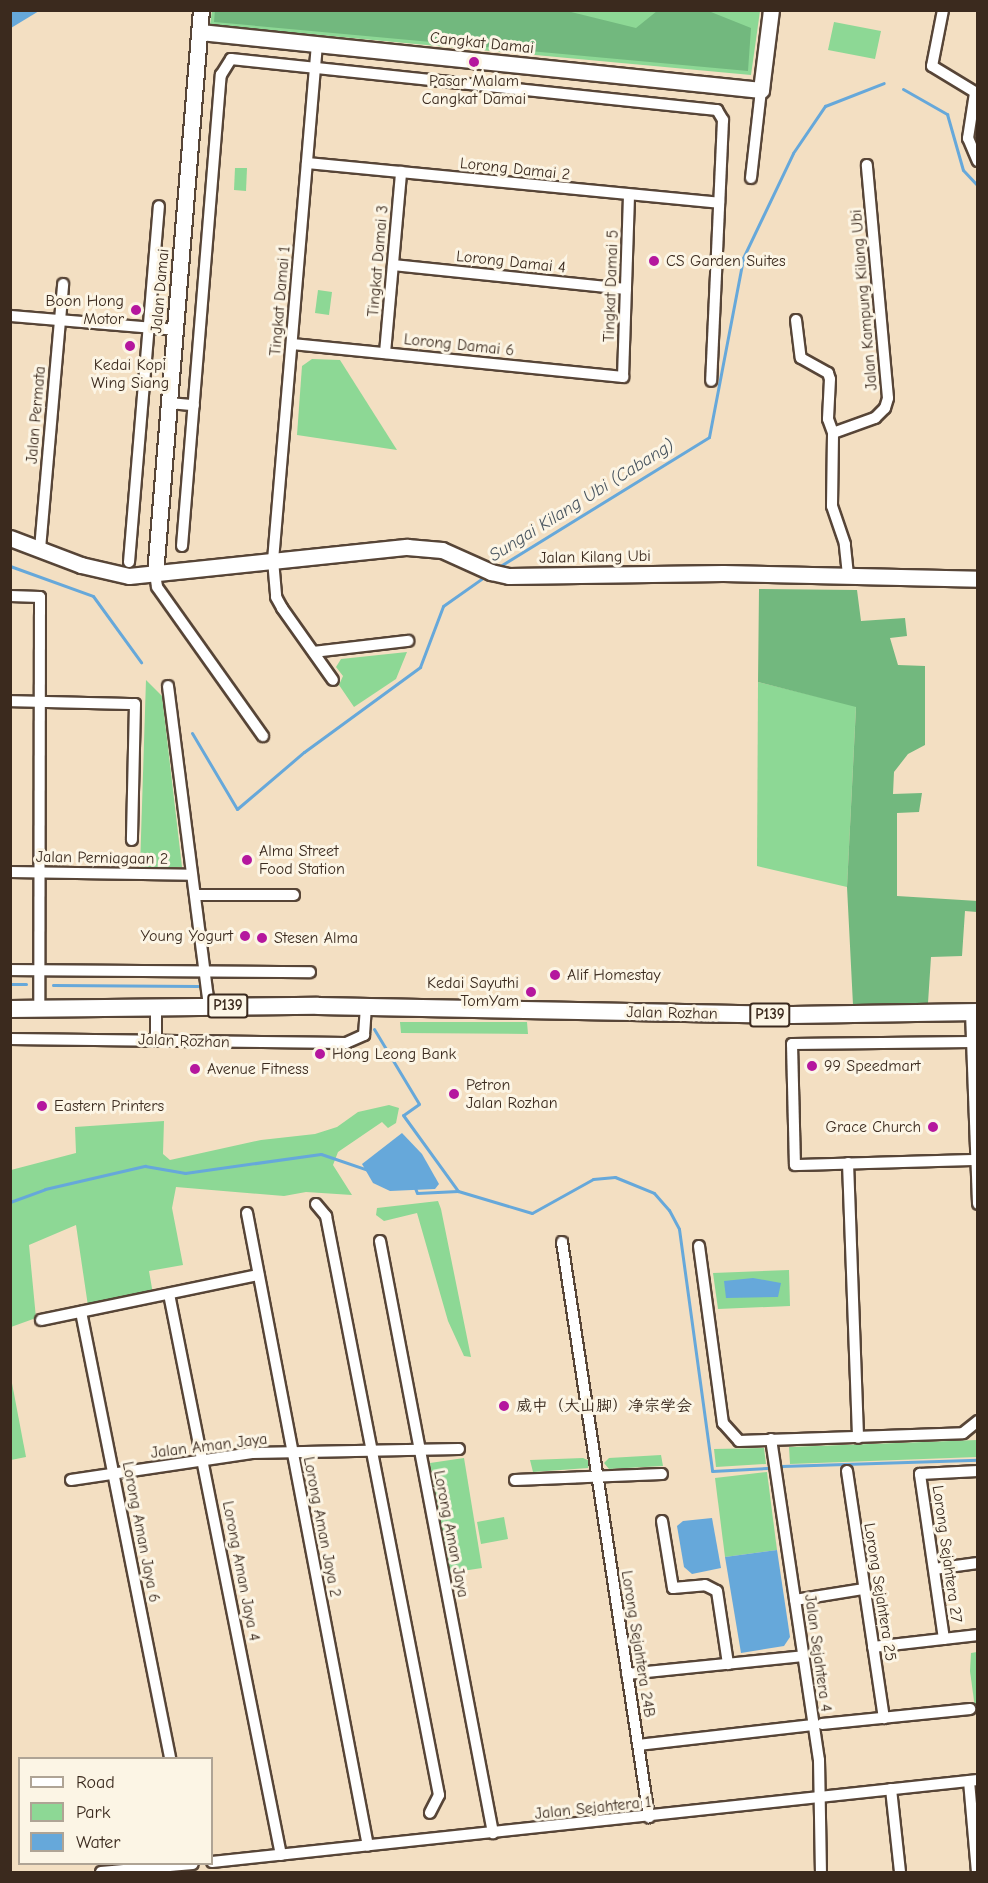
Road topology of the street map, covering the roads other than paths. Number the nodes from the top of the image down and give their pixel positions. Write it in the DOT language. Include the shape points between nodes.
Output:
graph roads {
  1 [pos="201,10"];
  2 [pos="771,10"];
  3 [pos="943,10"];
  4 [pos="200,32"];
  5 [pos="317,44"];
  6 [pos="315,68"];
  7 [pos="761,90"];
  8 [pos="976,93"];
  9 [pos="978,161"];
  10 [pos="307,163"];
  11 [pos="867,165"];
  12 [pos="401,172"];
  13 [pos="751,178"];
  14 [pos="629,197"];
  15 [pos="719,203"];
  16 [pos="159,206"];
  17 [pos="393,265"];
  18 [pos="63,284"];
  19 [pos="626,289"];
  20 [pos="10,316"];
  21 [pos="59,320"];
  22 [pos="796,320"];
  23 [pos="149,328"];
  24 [pos="175,330"];
  25 [pos="292,344"];
  26 [pos="386,353"];
  27 [pos="623,376"];
  28 [pos="711,381"];
  29 [pos="169,404"];
  30 [pos="194,405"];
  31 [pos="833,433"];
  32 [pos="10,538"];
  33 [pos="182,546"];
  34 [pos="40,549"];
  35 [pos="273,560"];
  36 [pos="129,562"];
  37 [pos="155,574"];
  38 [pos="849,575"];
  39 [pos="978,579"];
  40 [pos="10,596"];
  41 [pos="408,641"];
  42 [pos="314,652"];
  43 [pos="333,680"];
  44 [pos="168,686"];
  45 [pos="10,701"];
  46 [pos="39,702"];
  47 [pos="263,736"];
  48 [pos="132,840"];
  49 [pos="10,872"];
  50 [pos="39,872"];
  51 [pos="192,875"];
  52 [pos="195,895"];
  53 [pos="294,895"];
  54 [pos="10,970"];
  55 [pos="39,971"];
  56 [pos="205,972"];
  57 [pos="310,972"];
  58 [pos="209,1006"];
  59 [pos="156,1007"];
  60 [pos="10,1009"];
  61 [pos="39,1009"];
  62 [pos="366,1009"];
  63 [pos="974,1012"];
  64 [pos="156,1038"];
  65 [pos="10,1039"];
  66 [pos="972,1042"];
  67 [pos="976,1160"];
  68 [pos="848,1163"];
  69 [pos="316,1204"];
  70 [pos="978,1204"];
  71 [pos="247,1214"];
  72 [pos="380,1241"];
  73 [pos="562,1242"];
  74 [pos="699,1246"];
  75 [pos="258,1275"];
  76 [pos="169,1294"];
  77 [pos="81,1312"];
  78 [pos="41,1320"];
  79 [pos="978,1421"];
  80 [pos="974,1430"];
  81 [pos="858,1438"];
  82 [pos="771,1439"];
  83 [pos="459,1449"];
  84 [pos="420,1450"];
  85 [pos="293,1452"];
  86 [pos="372,1452"];
  87 [pos="203,1460"];
  88 [pos="846,1471"];
  89 [pos="978,1471"];
  90 [pos="114,1473"];
  91 [pos="662,1474"];
  92 [pos="597,1476"];
  93 [pos="71,1480"];
  94 [pos="515,1480"];
  95 [pos="662,1521"];
  96 [pos="978,1563"];
  97 [pos="934,1569"];
  98 [pos="864,1589"];
  99 [pos="795,1600"];
  100 [pos="978,1635"];
  101 [pos="944,1639"];
  102 [pos="873,1647"];
  103 [pos="803,1656"];
  104 [pos="728,1664"];
  105 [pos="627,1674"];
  106 [pos="970,1708"];
  107 [pos="884,1718"];
  108 [pos="818,1725"];
  109 [pos="638,1746"];
  110 [pos="170,1757"];
  111 [pos="973,1780"];
  112 [pos="891,1790"];
  113 [pos="820,1797"];
  114 [pos="430,1813"];
  115 [pos="649,1817"];
  116 [pos="493,1833"];
  117 [pos="368,1846"];
  118 [pos="281,1855"];
  119 [pos="213,1862"];
  120 [pos="178,1869"];
  121 [pos="101,1872"];
  122 [pos="821,1872"];
  123 [pos="900,1872"];
  124 [pos="977,1872"];
  1 -- 4 [label="street, Jalan Damai"];
  2 -- 7 [label="street"];
  3 -- 8 [label="street" via="932,66"];
  4 -- 5 [label="street, Cangkat Damai"];
  4 -- 24 [label="street, Jalan Damai"];
  5 -- 6 [label="street, Tingkat Damai 1"];
  5 -- 7 [label="street, Cangkat Damai"];
  6 -- 10 [label="street, Tingkat Damai 1"];
  6 -- 15 [label="street" via="717,110 723,120"];
  6 -- 30 [label="street" via="231,59 221,75"];
  7 -- 13 [label="street"];
  8 -- 9 [label="street" via="968,138"];
  10 -- 12 [label="street, Lorong Damai 2"];
  10 -- 25 [label="street, Tingkat Damai 1"];
  11 -- 31 [label="street, Jalan Kampung Kilang Ubi" via="888,398 885,408 875,417"];
  12 -- 14 [label="street, Lorong Damai 2"];
  12 -- 17 [label="street, Tingkat Damai 3"];
  14 -- 15 [label="street, Lorong Damai 2"];
  14 -- 19 [label="street, Tingkat Damai 5"];
  15 -- 28 [label="street"];
  16 -- 23 [label="street, Jalan Damai"];
  17 -- 19 [label="street, Lorong Damai 4"];
  17 -- 26 [label="street, Tingkat Damai 3"];
  18 -- 21 [label="street, Jalan Permata"];
  19 -- 27 [label="street, Tingkat Damai 5"];
  20 -- 21 [label="street"];
  21 -- 23 [label="street"];
  21 -- 34 [label="street, Jalan Permata"];
  22 -- 31 [label="street" via="801,358 828,372 828,419"];
  23 -- 24 [label="street"];
  23 -- 36 [label="street, Jalan Damai"];
  24 -- 29 [label="street, Jalan Damai"];
  25 -- 26 [label="street, Lorong Damai 6"];
  25 -- 35 [label="street, Tingkat Damai 1"];
  26 -- 27 [label="street, Lorong Damai 6"];
  29 -- 30 [label="street"];
  29 -- 37 [label="street, Jalan Damai"];
  30 -- 33 [label="street"];
  31 -- 38 [label="street" via="832,506 845,544"];
  32 -- 34 [label="street, Jalan Kilang Ubi"];
  34 -- 37 [label="street, Jalan Kilang Ubi" via="107,572"];
  35 -- 37 [label="street, Jalan Kilang Ubi"];
  35 -- 38 [label="street, Jalan Kilang Ubi" via="426,548 509,576"];
  35 -- 42 [label="street, Tingkat Damai 1" via="276,597"];
  37 -- 47 [label="street" via="157,587"];
  38 -- 39 [label="street, Jalan Kilang Ubi"];
  40 -- 46 [label="street" via="40,597"];
  41 -- 42 [label="street"];
  42 -- 43 [label="street, Tingkat Damai 1"];
  44 -- 51 [label="street"];
  45 -- 46 [label="street"];
  46 -- 48 [label="street" via="135,704"];
  46 -- 50 [label="street"];
  49 -- 50 [label="street, Jalan Perniagaan 2"];
  50 -- 51 [label="street, Jalan Perniagaan 2"];
  50 -- 55 [label="street"];
  51 -- 52 [label="street"];
  52 -- 53 [label="street"];
  52 -- 56 [label="street"];
  54 -- 55 [label="street"];
  55 -- 56 [label="street"];
  55 -- 61 [label="street"];
  56 -- 57 [label="street"];
  56 -- 58 [label="street"];
  58 -- 59 [label="main road, Jalan Rozhan / P139"];
  58 -- 62 [label="main road, Jalan Rozhan / P139"];
  59 -- 61 [label="main road, Jalan Rozhan / P139"];
  59 -- 64 [label="street"];
  60 -- 61 [label="main road, Jalan Rozhan / P139"];
  62 -- 63 [label="main road, Jalan Rozhan / P139" via="792,1015"];
  62 -- 64 [label="street, Jalan Rozhan" via="364,1035 346,1043 179,1042"];
  63 -- 66 [label="street"];
  64 -- 65 [label="street, Jalan Rozhan"];
  66 -- 67 [label="street"];
  66 -- 68 [label="street" via="792,1044 795,1164"];
  67 -- 68 [label="street"];
  67 -- 70 [label="street"];
  68 -- 81 [label="street"];
  69 -- 86 [label="street" via="326,1216"];
  71 -- 75 [label="street, Lorong Aman Jaya 2"];
  72 -- 84 [label="street, Lorong Aman Jaya"];
  73 -- 92 [label="street, Lorong Sejahtera 24B"];
  74 -- 82 [label="street" via="723,1423 739,1441"];
  75 -- 76 [label="street"];
  75 -- 85 [label="street, Lorong Aman Jaya 2"];
  76 -- 77 [label="street"];
  76 -- 87 [label="street, Lorong Aman Jaya 4"];
  77 -- 78 [label="street"];
  77 -- 90 [label="street, Lorong Aman Jaya 6"];
  79 -- 80 [label="street"];
  80 -- 81 [label="street"];
  81 -- 82 [label="street"];
  82 -- 99 [label="street, Jalan Sejahtera 4"];
  83 -- 84 [label="street, Jalan Aman Jaya"];
  84 -- 86 [label="street, Jalan Aman Jaya"];
  84 -- 116 [label="street, Lorong Aman Jaya"];
  85 -- 86 [label="street, Jalan Aman Jaya"];
  85 -- 87 [label="street, Jalan Aman Jaya"];
  85 -- 117 [label="street, Lorong Aman Jaya 2"];
  86 -- 114 [label="street" via="439,1795"];
  87 -- 90 [label="street, Jalan Aman Jaya"];
  87 -- 118 [label="street, Lorong Aman Jaya 4"];
  88 -- 98 [label="street, Lorong Sejahtera 25"];
  89 -- 97 [label="street, Lorong Sejahtera 27" via="920,1474"];
  90 -- 93 [label="street, Jalan Aman Jaya"];
  90 -- 110 [label="street, Lorong Aman Jaya 6"];
  91 -- 92 [label="street"];
  92 -- 94 [label="street"];
  92 -- 105 [label="street, Lorong Sejahtera 24B"];
  95 -- 104 [label="street" via="673,1588 705,1585 717,1591"];
  96 -- 97 [label="street"];
  97 -- 101 [label="street, Lorong Sejahtera 27"];
  98 -- 99 [label="street"];
  98 -- 102 [label="street, Lorong Sejahtera 25"];
  99 -- 103 [label="street, Jalan Sejahtera 4"];
  100 -- 101 [label="street"];
  101 -- 102 [label="street"];
  102 -- 107 [label="street, Lorong Sejahtera 25"];
  103 -- 104 [label="street"];
  103 -- 108 [label="street, Jalan Sejahtera 4"];
  104 -- 105 [label="street"];
  105 -- 109 [label="street, Lorong Sejahtera 24B"];
  106 -- 107 [label="street"];
  107 -- 108 [label="street"];
  108 -- 109 [label="street"];
  108 -- 113 [label="street, Jalan Sejahtera 4"];
  109 -- 115 [label="street, Lorong Sejahtera 24B"];
  111 -- 112 [label="street, Jalan Sejahtera 1"];
  111 -- 124 [label="street"];
  112 -- 113 [label="street, Jalan Sejahtera 1"];
  112 -- 123 [label="street"];
  113 -- 115 [label="street, Jalan Sejahtera 1"];
  113 -- 122 [label="street, Jalan Sejahtera 4"];
  115 -- 116 [label="street, Jalan Sejahtera 1"];
  116 -- 117 [label="street, Jalan Sejahtera 1"];
  117 -- 118 [label="street, Jalan Sejahtera 1"];
  118 -- 119 [label="street, Jalan Sejahtera 1"];
  120 -- 121 [label="street"];
}
